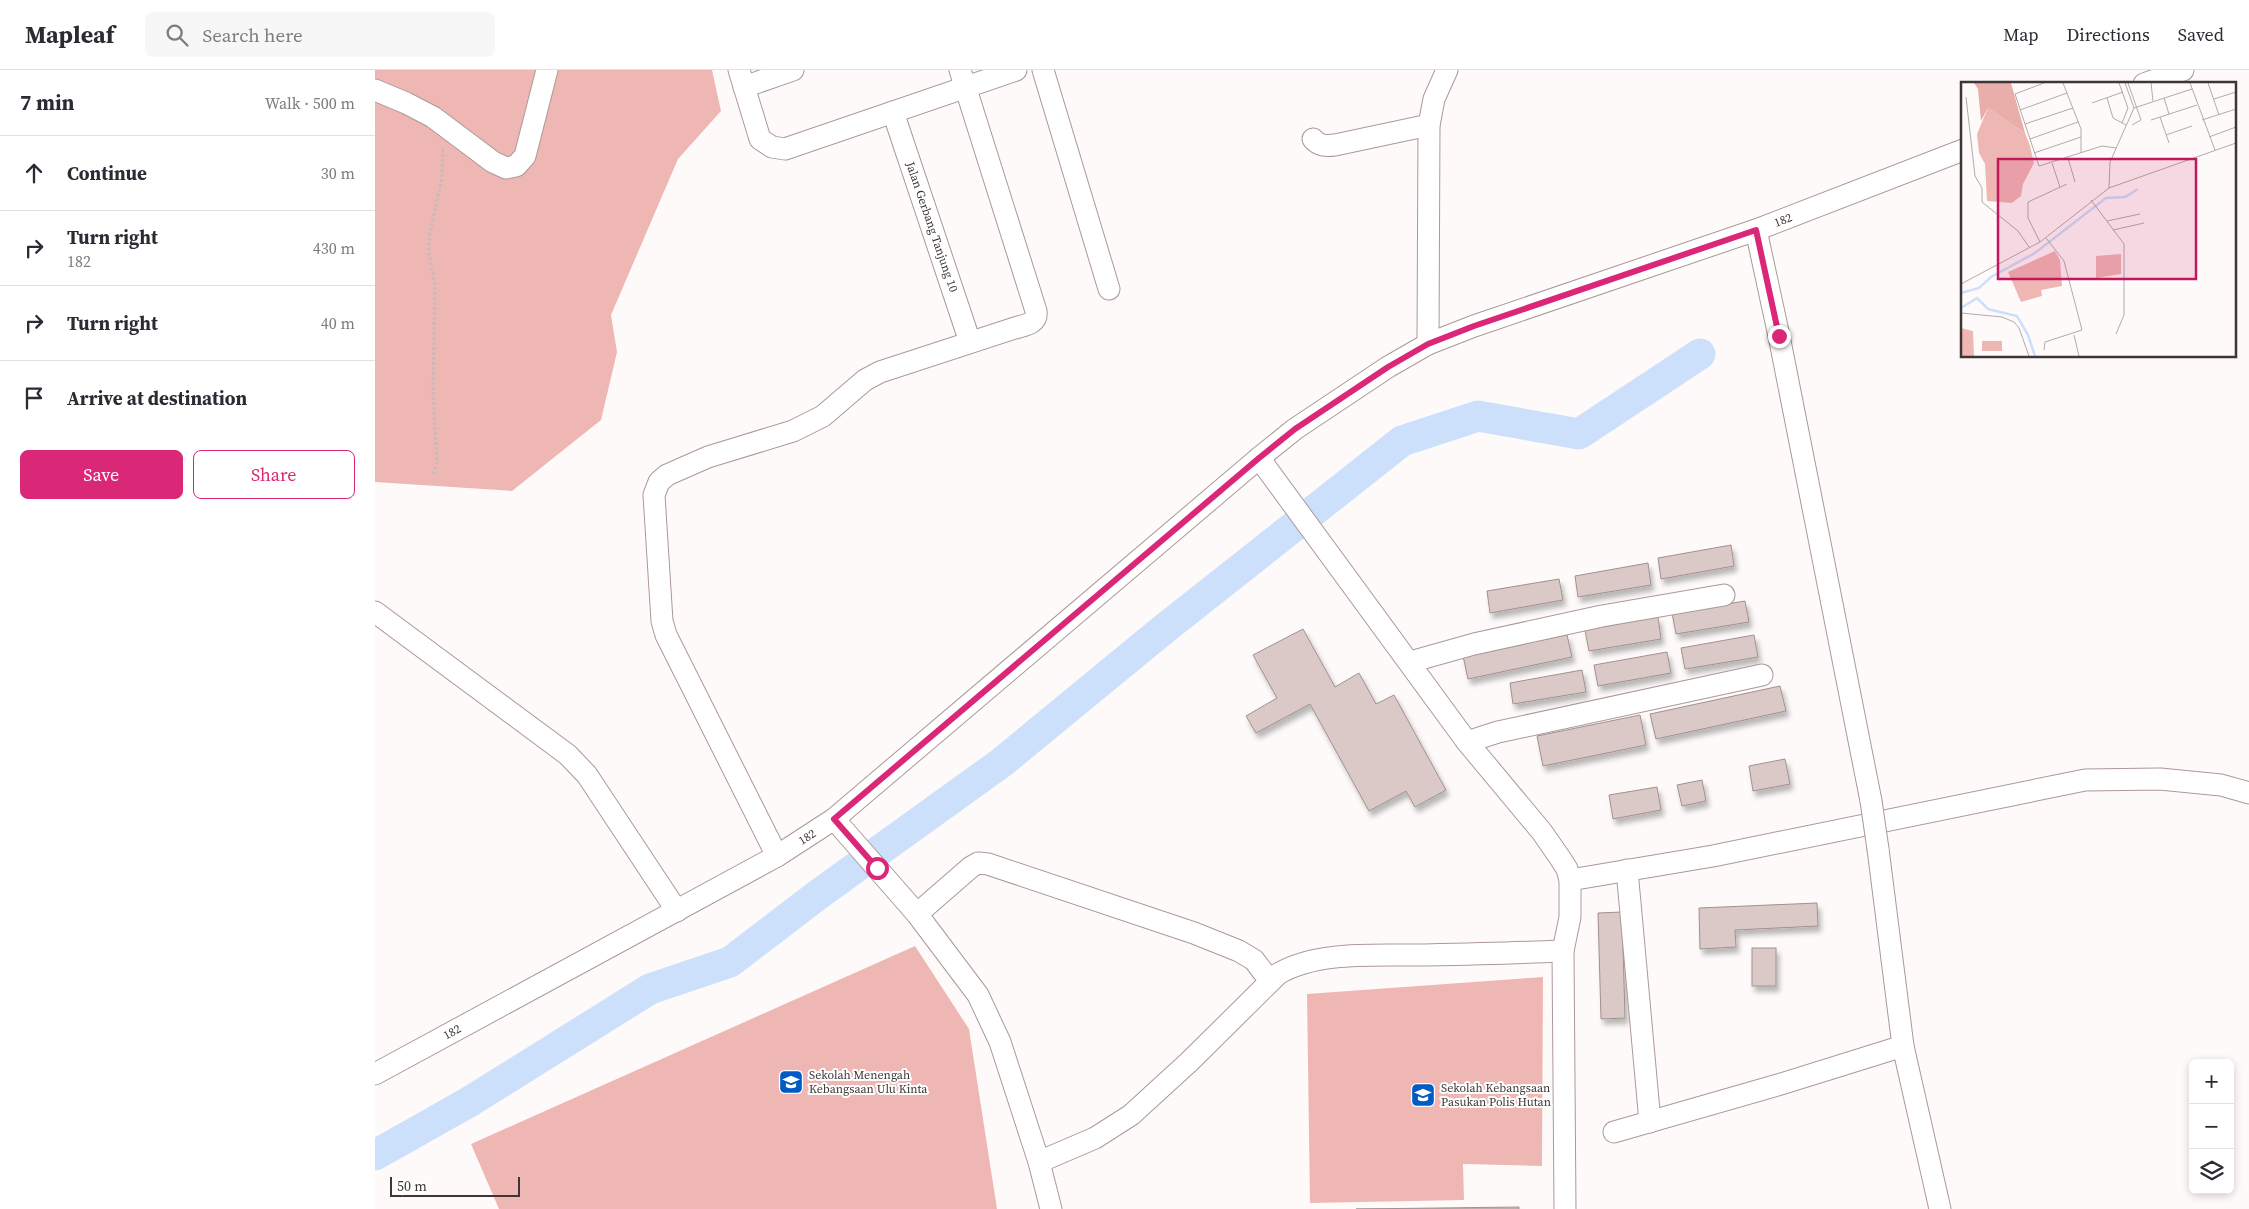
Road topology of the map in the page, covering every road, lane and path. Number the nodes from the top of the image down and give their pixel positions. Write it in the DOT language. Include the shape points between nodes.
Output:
graph roads {
  1 [pos="547,70"];
  2 [pos="793,70"];
  3 [pos="1016,70"];
  4 [pos="1043,70"];
  5 [pos="1447,70"];
  6 [pos="2183,70"];
  7 [pos="742,78"];
  8 [pos="963,79"];
  9 [pos="2150,82"];
  10 [pos="375,90"];
  11 [pos="893,112"];
  12 [pos="1429,125"];
  13 [pos="1313,139"];
  14 [pos="443,145"];
  15 [pos="1961,151"];
  16 [pos="1756,230"];
  17 [pos="1109,289"];
  18 [pos="970,342"];
  19 [pos="1428,344"];
  20 [pos="1259,458"];
  21 [pos="433,474"];
  22 [pos="1724,595"];
  23 [pos="375,612"];
  24 [pos="1410,662"];
  25 [pos="1762,676"];
  26 [pos="1467,742"];
  27 [pos="2249,793"];
  28 [pos="834,819"];
  29 [pos="777,856"];
  30 [pos="1627,870"];
  31 [pos="1570,880"];
  32 [pos="677,911"];
  33 [pos="917,914"];
  34 [pos="1563,952"];
  35 [pos="1271,981"];
  36 [pos="1903,1046"];
  37 [pos="375,1074"];
  38 [pos="1650,1122"];
  39 [pos="1614,1132"];
  40 [pos="1039,1162"];
  41 [pos="1051,1209"];
  42 [pos="1565,1209"];
  43 [pos="1940,1209"];
  1 -- 10 [label="street" via="525,156 516,166 506,168 493,162 433,117"];
  2 -- 7 [label="street"];
  3 -- 8 [label="street"];
  4 -- 17 [label="street"];
  5 -- 12 [label="street" via="1434,99"];
  6 -- 9 [label="street"];
  7 -- 11 [label="street" via="760,139 773,148 785,149"];
  8 -- 11 [label="street"];
  8 -- 18 [label="street" via="1037,315 1033,322"];
  11 -- 18 [label="street, Jalan Gerbang Tanjung 10"];
  12 -- 13 [label="street" via="1335,145 1325,146"];
  12 -- 19 [label="street"];
  14 -- 21 [label="path" via="441,178 429,238 435,285 433,392 437,463"];
  15 -- 16 [label="street, 182"];
  16 -- 19 [label="street, 182"];
  16 -- 36 [label="street, bridge" via="1871,800"];
  18 -- 29 [label="street" via="880,372 865,380 823,416 793,431 708,458 667,475 657,488 662,612 666,635"];
  19 -- 20 [label="street, 182" via="1295,429"];
  20 -- 24 [label="street"];
  20 -- 28 [label="street, 182"];
  22 -- 24 [label="street" via="1602,616 1474,644"];
  23 -- 32 [label="street" via="568,755 587,775"];
  24 -- 26 [label="street"];
  25 -- 26 [label="street" via="1507,730"];
  26 -- 31 [label="street" via="1542,832 1567,869"];
  27 -- 30 [label="street" via="2221,785 2160,779 2085,780 1713,856"];
  28 -- 29 [label="street, 182"];
  28 -- 33 [label="street"];
  29 -- 32 [label="street, 182"];
  30 -- 31 [label="street"];
  30 -- 38 [label="street"];
  31 -- 34 [label="street" via="1570,917"];
  32 -- 37 [label="street, 182"];
  33 -- 35 [label="street" via="971,867 979,863 988,864 1194,932 1254,960"];
  33 -- 40 [label="street" via="978,995 990,1018"];
  34 -- 35 [label="street" via="1311,960 1293,965"];
  34 -- 42 [label="street"];
  35 -- 40 [label="street" via="1131,1115 1095,1138"];
  36 -- 38 [label="street"];
  36 -- 43 [label="street"];
  38 -- 39 [label="street"];
  40 -- 41 [label="street"];
}
